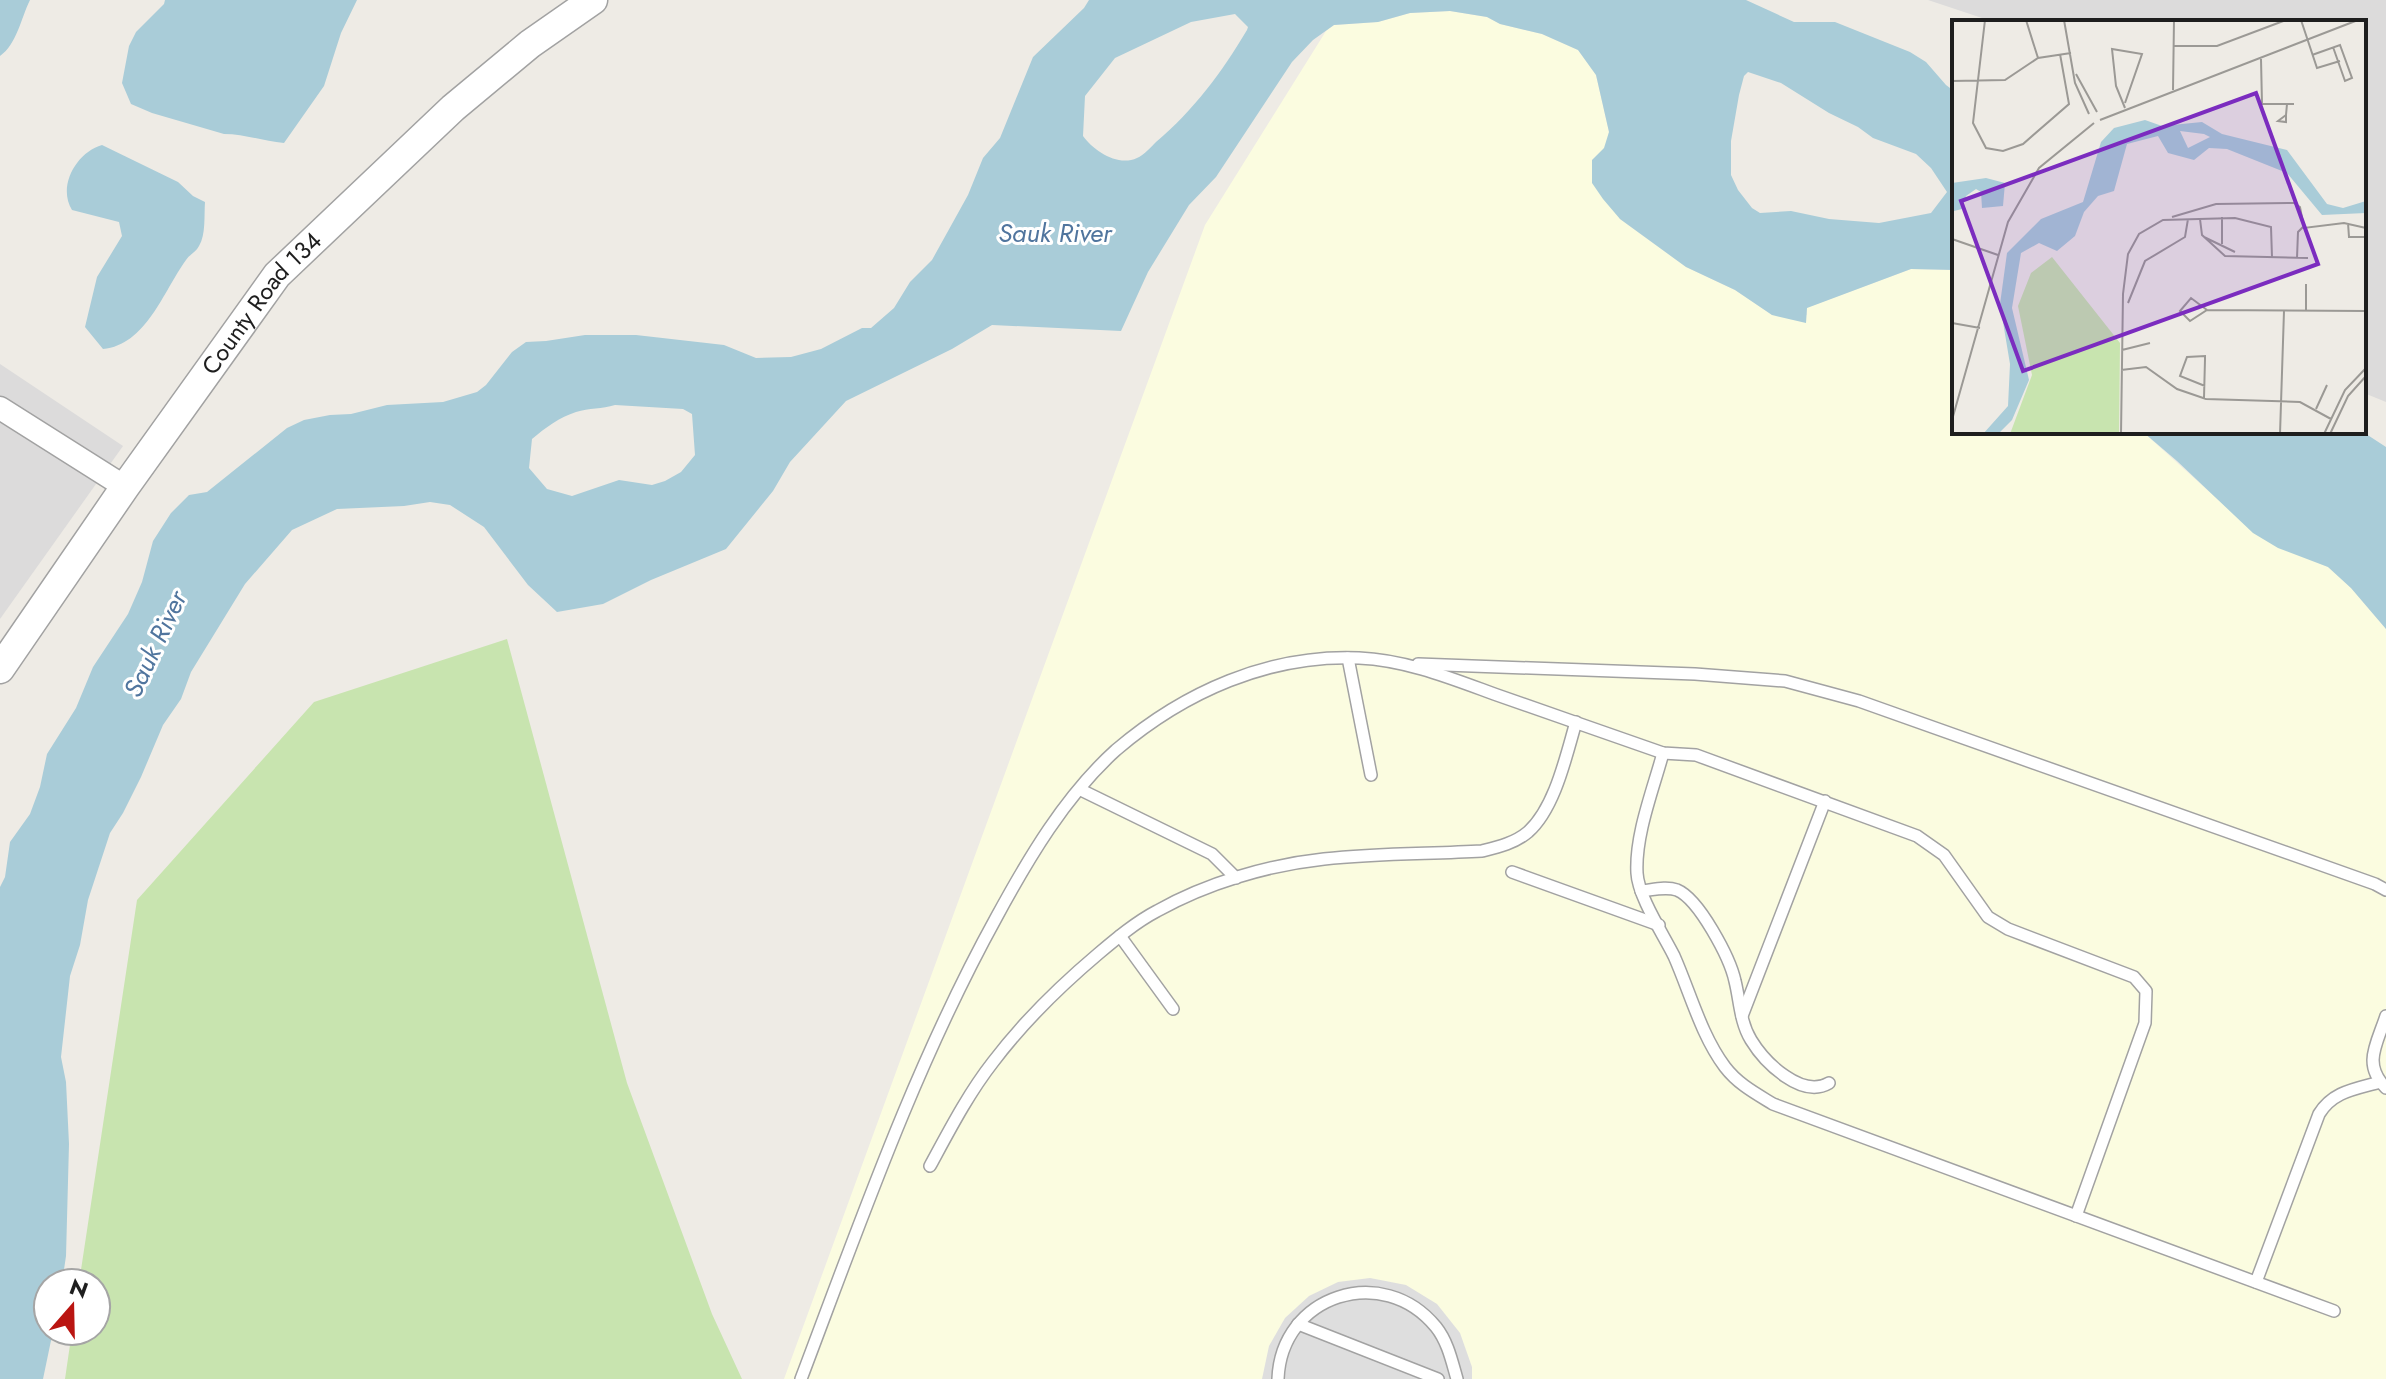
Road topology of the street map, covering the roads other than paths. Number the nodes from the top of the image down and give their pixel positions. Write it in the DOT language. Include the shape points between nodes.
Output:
graph roads {
  1 [pos="593,0"];
  2 [pos="0,408"];
  3 [pos="125,487"];
  4 [pos="1348,658"];
  5 [pos="1398,663"];
  6 [pos="0,669"];
  7 [pos="1576,722"];
  8 [pos="1663,753"];
  9 [pos="1371,775"];
  10 [pos="1081,790"];
  11 [pos="1825,801"];
  12 [pos="1512,872"];
  13 [pos="1236,878"];
  14 [pos="2386,890"];
  15 [pos="1641,891"];
  16 [pos="1659,925"];
  17 [pos="1120,936"];
  18 [pos="1173,1009"];
  19 [pos="1742,1016"];
  20 [pos="2386,1016"];
  21 [pos="1829,1083"];
  22 [pos="2383,1085"];
  23 [pos="930,1166"];
  24 [pos="2076,1216"];
  25 [pos="2256,1282"];
  26 [pos="2334,1311"];
  27 [pos="1298,1324"];
  28 [pos="1281,1378"];
  29 [pos="801,1379"];
  30 [pos="1438,1379"];
  31 [pos="1457,1379"];
  1 -- 3 [label="street, County Road 134" via="453,108 277,275"];
  2 -- 3 [label="street"];
  3 -- 6 [label="street, County Road 134"];
  4 -- 5 [label="lane"];
  4 -- 9 [label="lane"];
  4 -- 10 [label="lane" via="1284,664 1219,684 1150,724"];
  5 -- 7 [label="lane"];
  5 -- 14 [label="lane" via="1785,681 1859,701"];
  7 -- 8 [label="lane"];
  7 -- 13 [label="lane" via="1546,809 1529,831 1506,845 1482,851 1323,859"];
  8 -- 11 [label="lane" via="1696,755"];
  8 -- 15 [label="lane" via="1637,857"];
  10 -- 13 [label="lane" via="1212,854"];
  10 -- 29 [label="lane" via="1020,874 911,1090"];
  11 -- 19 [label="lane"];
  11 -- 24 [label="lane" via="1917,836 1944,855 1988,917 2008,929 2134,977 2146,991 2145,1023"];
  12 -- 16 [label="lane"];
  13 -- 17 [label="lane" via="1157,911"];
  15 -- 16 [label="lane"];
  15 -- 19 [label="lane" via="1678,891 1698,909 1731,966"];
  16 -- 24 [label="lane" via="1709,1038 1724,1066 1744,1087 1773,1104"];
  17 -- 18 [label="lane"];
  17 -- 23 [label="lane" via="1024,1023 983,1076"];
  19 -- 21 [label="lane" via="1751,1041 1786,1077 1811,1089"];
  20 -- 22 [label="lane" via="2371,1060"];
  22 -- 25 [label="lane" via="2346,1091 2325,1104"];
  24 -- 25 [label="lane"];
  25 -- 26 [label="lane"];
  27 -- 28 [label="lane" via="1278,1362"];
  27 -- 30 [label="lane"];
  27 -- 31 [label="lane" via="1332,1298 1361,1292 1390,1295 1416,1308 1437,1328"];
}
